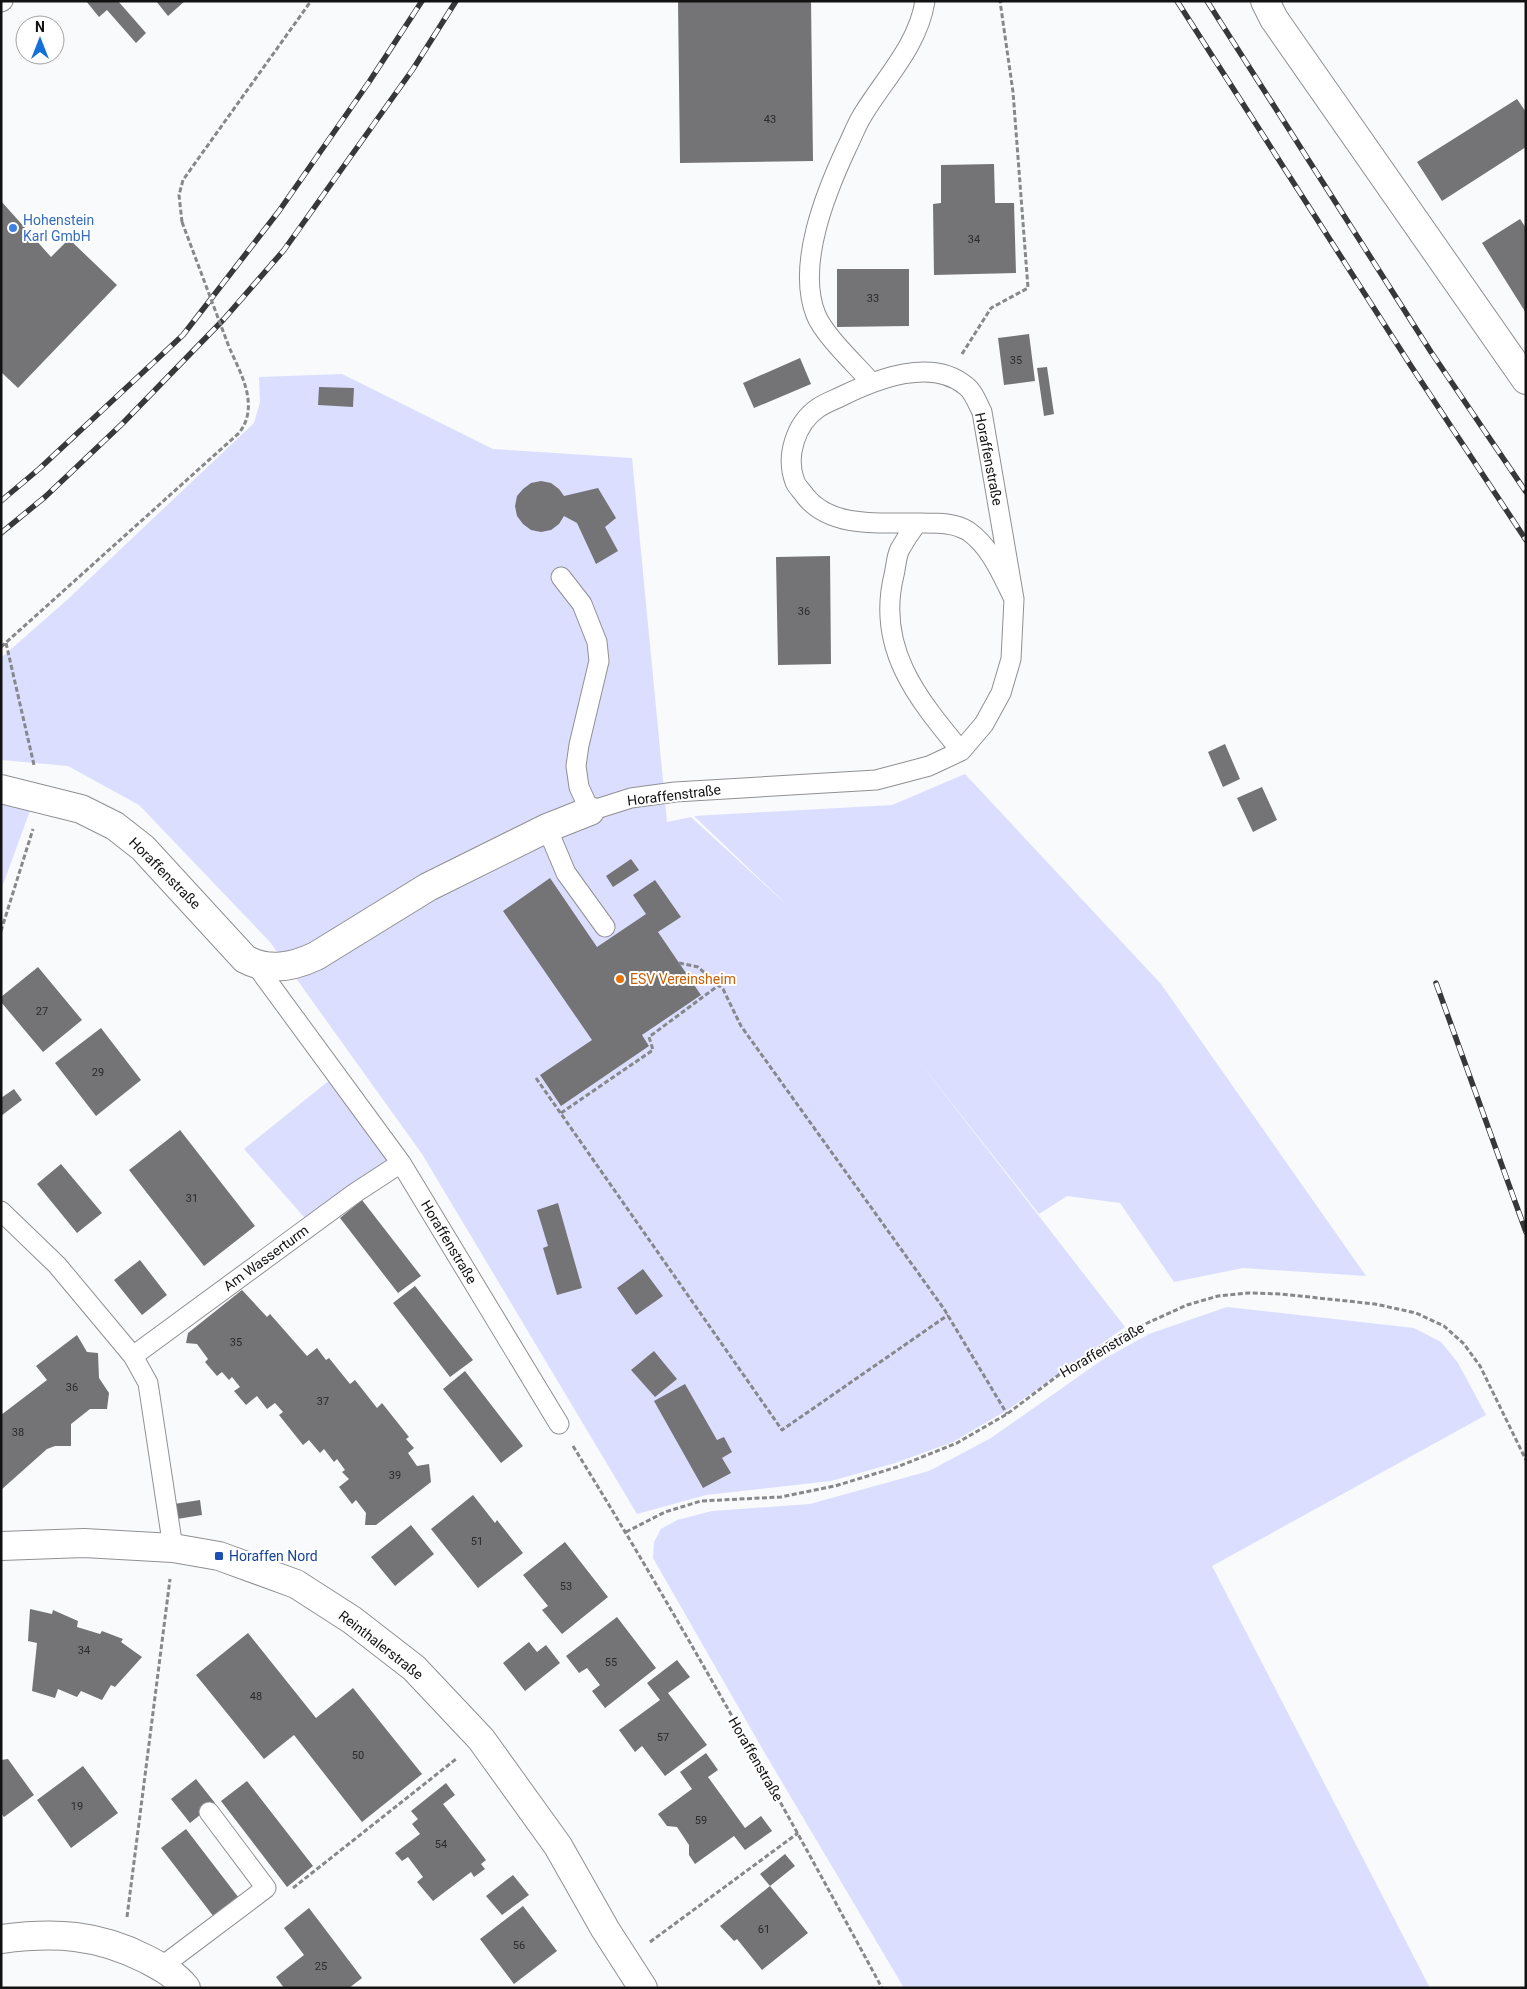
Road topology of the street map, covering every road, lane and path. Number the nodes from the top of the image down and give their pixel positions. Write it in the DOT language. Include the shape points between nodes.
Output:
graph roads {
  1 [pos="311,1"];
  2 [pos="925,1"];
  3 [pos="1000,1"];
  4 [pos="1270,10"];
  5 [pos="949,375"];
  6 [pos="1526,380"];
  7 [pos="871,382"];
  8 [pos="916,523"];
  9 [pos="561,577"];
  10 [pos="1014,599"];
  11 [pos="6,643"];
  12 [pos="1,647"];
  13 [pos="961,751"];
  14 [pos="1,789"];
  15 [pos="42,799"];
  16 [pos="590,811"];
  17 [pos="547,828"];
  18 [pos="605,927"];
  19 [pos="1,931"];
  20 [pos="679,963"];
  21 [pos="255,964"];
  22 [pos="719,985"];
  23 [pos="536,1078"];
  24 [pos="561,1113"];
  25 [pos="401,1163"];
  26 [pos="1,1211"];
  27 [pos="948,1315"];
  28 [pos="133,1356"];
  29 [pos="1007,1414"];
  30 [pos="559,1424"];
  31 [pos="1526,1460"];
  32 [pos="626,1532"];
  33 [pos="1,1546"];
  34 [pos="173,1548"];
  35 [pos="481,1739"];
  36 [pos="209,1812"];
  37 [pos="798,1833"];
  38 [pos="287,1893"];
  39 [pos="1,1939"];
  40 [pos="123,1947"];
  41 [pos="624,1960"];
  42 [pos="161,1966"];
  43 [pos="186,1988"];
  44 [pos="642,1988"];
  45 [pos="882,1988"];
  1 -- 11 [label="path, bridge" via="183,180 179,195 182,222 247,390 248,417 245,425"];
  2 -- 7 [label="lane" via="923,13 900,61 861,117 829,185 815,232 809,278 816,315"];
  3 -- 5 [label="path" via="1012,92 1028,288 990,308"];
  4 -- 6 [label="street"];
  5 -- 7 [label="lane, Horaffenstraße" via="916,371"];
  5 -- 10 [label="lane, Horaffenstraße" via="968,387 982,412"];
  7 -- 8 [label="lane, Horaffenstraße" via="818,408 803,423 794,439 790,459 795,483 810,502 828,514 856,522"];
  8 -- 10 [label="lane, Horaffenstraße" via="946,523 967,531 995,561"];
  8 -- 13 [label="lane" via="899,550 890,592 890,628 905,674 931,715"];
  9 -- 16 [label="lane" via="582,604 597,642 600,661 576,766 579,787"];
  10 -- 13 [label="lane, Horaffenstraße" via="1011,659 1001,693 984,724"];
  11 -- 12 [label="path"];
  11 -- 15 [label="path"];
  13 -- 16 [label="lane, Horaffenstraße" via="928,766 876,780 675,792 631,798"];
  14 -- 15 [label="street, Horaffenstraße"];
  15 -- 19 [label="path"];
  15 -- 21 [label="street, Horaffenstraße" via="81,810 115,826 144,848 245,959"];
  16 -- 17 [label="street, Horaffenstraße"];
  17 -- 18 [label="lane" via="566,873"];
  17 -- 21 [label="street, Horaffenstraße" via="428,888 308,960 284,967"];
  20 -- 22 [label="path" via="698,967"];
  21 -- 25 [label="lane, Horaffenstraße"];
  22 -- 24 [label="path" via="649,1037 652,1050"];
  22 -- 27 [label="path" via="741,1026"];
  23 -- 24 [label="path"];
  24 -- 27 [label="path" via="782,1430"];
  25 -- 28 [label="lane, Am Wasserturm" via="355,1192"];
  25 -- 30 [label="lane, Horaffenstraße"];
  26 -- 28 [label="lane" via="57,1265"];
  27 -- 29 [label="path"];
  28 -- 34 [label="lane" via="148,1383"];
  29 -- 31 [label="path, Horaffenstraße" via="1076,1362 1121,1335 1187,1305 1218,1296 1281,1294 1375,1304 1416,1313 1444,1326 1464,1344 1480,1366"];
  29 -- 32 [label="path, Horaffenstraße" via="957,1443 888,1470 835,1486 781,1497 702,1501 665,1512"];
  30 -- 32 [label="path, Horaffenstraße"];
  32 -- 37 [label="path, Horaffenstraße"];
  33 -- 34 [label="street, Reinthalerstraße" via="84,1543"];
  34 -- 35 [label="street, Reinthalerstraße" via="219,1556 296,1584 352,1620 414,1668"];
  34 -- 40 [label="path"];
  35 -- 38 [label="path"];
  35 -- 41 [label="street, Reinthalerstraße" via="558,1846"];
  36 -- 42 [label="lane" via="266,1888"];
  37 -- 41 [label="path"];
  37 -- 45 [label="path, Horaffenstraße"];
  39 -- 40 [label="street" via="34,1935 79,1936"];
  40 -- 42 [label="street"];
  41 -- 44 [label="street, Reinthalerstraße"];
  42 -- 43 [label="street"];
}
